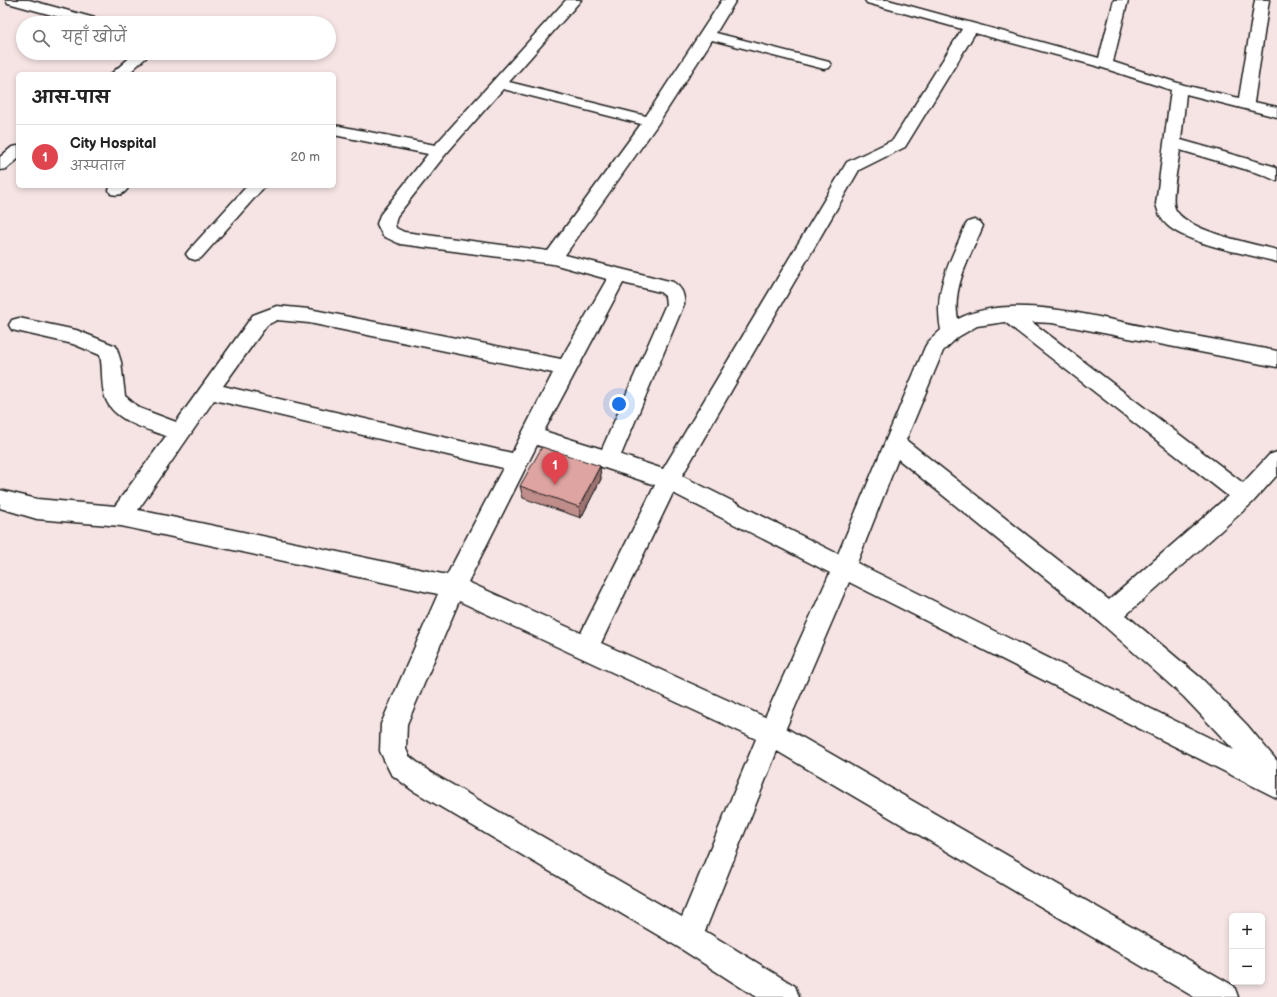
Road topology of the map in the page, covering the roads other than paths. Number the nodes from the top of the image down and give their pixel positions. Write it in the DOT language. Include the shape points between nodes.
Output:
graph roads {
  1 [pos="8,0"];
  2 [pos="13,0"];
  3 [pos="574,0"];
  4 [pos="729,0"];
  5 [pos="872,0"];
  6 [pos="1120,0"];
  7 [pos="1262,0"];
  8 [pos="0,5"];
  9 [pos="71,16"];
  10 [pos="971,27"];
  11 [pos="708,35"];
  12 [pos="136,60"];
  13 [pos="1105,64"];
  14 [pos="824,65"];
  15 [pos="121,72"];
  16 [pos="501,84"];
  17 [pos="1179,88"];
  18 [pos="1246,105"];
  19 [pos="1277,112"];
  20 [pos="651,122"];
  21 [pos="336,130"];
  22 [pos="1173,143"];
  23 [pos="439,151"];
  24 [pos="16,152"];
  25 [pos="0,164"];
  26 [pos="1277,176"];
  27 [pos="255,188"];
  28 [pos="974,226"];
  29 [pos="195,254"];
  30 [pos="1277,256"];
  31 [pos="553,258"];
  32 [pos="618,274"];
  33 [pos="1008,314"];
  34 [pos="19,325"];
  35 [pos="950,332"];
  36 [pos="1277,359"];
  37 [pos="566,368"];
  38 [pos="209,391"];
  39 [pos="180,432"];
  40 [pos="531,435"];
  41 [pos="894,443"];
  42 [pos="608,460"];
  43 [pos="1277,461"];
  44 [pos="518,463"];
  45 [pos="668,480"];
  46 [pos="1244,496"];
  47 [pos="0,499"];
  48 [pos="121,516"];
  49 [pos="844,568"];
  50 [pos="453,587"];
  51 [pos="1109,615"];
  52 [pos="586,648"];
  53 [pos="771,733"];
  54 [pos="1277,782"];
  55 [pos="1277,785"];
  56 [pos="688,937"];
  57 [pos="784,997"];
  58 [pos="1223,997"];
  1 -- 8 [label="street"];
  2 -- 9 [label="street"];
  3 -- 16 [label="street"];
  4 -- 11 [label="street"];
  5 -- 10 [label="street"];
  6 -- 13 [label="street"];
  7 -- 18 [label="street"];
  10 -- 13 [label="street"];
  10 -- 45 [label="street" via="899,143 890,150 853,166"];
  11 -- 14 [label="street"];
  11 -- 20 [label="street"];
  12 -- 15 [label="street"];
  13 -- 17 [label="street"];
  16 -- 20 [label="street"];
  16 -- 23 [label="street"];
  17 -- 18 [label="street"];
  17 -- 22 [label="street"];
  18 -- 19 [label="street"];
  20 -- 31 [label="street"];
  21 -- 23 [label="street"];
  22 -- 26 [label="street" via="1267,170"];
  22 -- 30 [label="street" via="1165,204 1167,214 1174,222 1194,232"];
  23 -- 31 [label="street" via="389,215 386,224 389,232 400,238"];
  24 -- 25 [label="street"];
  27 -- 29 [label="street"];
  28 -- 35 [label="street" via="949,287 947,314"];
  31 -- 32 [label="street"];
  32 -- 37 [label="street"];
  32 -- 42 [label="street" via="672,290 675,304"];
  33 -- 35 [label="street" via="973,320"];
  33 -- 36 [label="street" via="1052,316"];
  33 -- 46 [label="street"];
  34 -- 39 [label="street" via="69,335 109,351 113,364 114,397 123,408"];
  35 -- 41 [label="street" via="935,347"];
  37 -- 38 [label="street" via="281,312 268,314 260,320"];
  37 -- 40 [label="street"];
  38 -- 39 [label="street"];
  38 -- 44 [label="street"];
  39 -- 48 [label="street"];
  40 -- 42 [label="street"];
  40 -- 44 [label="street"];
  41 -- 49 [label="street"];
  41 -- 51 [label="street"];
  42 -- 45 [label="street"];
  43 -- 46 [label="street"];
  44 -- 50 [label="street"];
  45 -- 49 [label="street"];
  45 -- 52 [label="street"];
  46 -- 51 [label="street"];
  47 -- 48 [label="street" via="37,509"];
  48 -- 50 [label="street"];
  49 -- 53 [label="street"];
  49 -- 55 [label="street"];
  50 -- 52 [label="street"];
  50 -- 56 [label="street" via="394,724 393,751 400,765 421,781"];
  51 -- 54 [label="street" via="1193,688 1238,734"];
  52 -- 53 [label="street"];
  53 -- 56 [label="street"];
  53 -- 58 [label="street"];
  56 -- 57 [label="street"];
}
